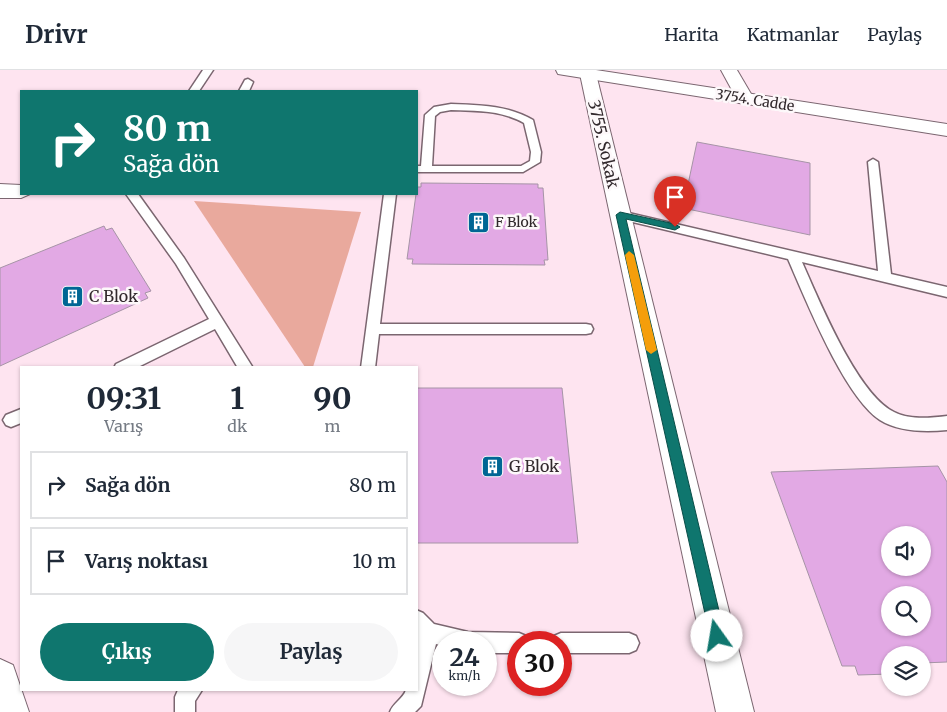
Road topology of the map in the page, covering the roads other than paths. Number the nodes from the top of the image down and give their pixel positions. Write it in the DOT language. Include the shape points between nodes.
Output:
graph roads {
  1 [pos="208,70"];
  2 [pos="729,70"];
  3 [pos="576,72"];
  4 [pos="195,90"];
  5 [pos="745,99"];
  6 [pos="947,130"];
  7 [pos="873,162"];
  8 [pos="421,169"];
  9 [pos="0,191"];
  10 [pos="20,191"];
  11 [pos="133,195"];
  12 [pos="390,195"];
  13 [pos="620,215"];
  14 [pos="792,256"];
  15 [pos="885,278"];
  16 [pos="947,292"];
  17 [pos="216,322"];
  18 [pos="374,329"];
  19 [pos="586,329"];
  20 [pos="125,366"];
  21 [pos="245,366"];
  22 [pos="368,366"];
  23 [pos="947,423"];
  24 [pos="422,627"];
  25 [pos="434,631"];
  26 [pos="572,643"];
  27 [pos="629,643"];
  28 [pos="418,669"];
  29 [pos="0,678"];
  30 [pos="191,691"];
  31 [pos="416,691"];
  32 [pos="10,712"];
  33 [pos="185,712"];
  34 [pos="400,712"];
  35 [pos="735,712"];
  1 -- 4 [label="lane"];
  2 -- 5 [label="street"];
  3 -- 5 [label="street, 3754. Cadde"];
  3 -- 13 [label="street, 3755. Sokak"];
  5 -- 6 [label="street, 3754. Cadde"];
  7 -- 15 [label="lane"];
  8 -- 8 [label="lane" via="430,115 436,109 492,109 515,114 529,122 535,162 523,169"];
  9 -- 10 [label="street"];
  11 -- 17 [label="lane" via="180,261"];
  12 -- 18 [label="lane"];
  13 -- 14 [label="lane"];
  13 -- 35 [label="street, 3755. Sokak"];
  14 -- 15 [label="lane"];
  14 -- 23 [label="lane" via="846,367 864,395 885,416 920,425"];
  15 -- 16 [label="lane"];
  17 -- 20 [label="lane"];
  17 -- 21 [label="lane"];
  18 -- 19 [label="lane"];
  18 -- 22 [label="lane"];
  24 -- 25 [label="lane"];
  24 -- 28 [label="lane"];
  26 -- 27 [label="lane"];
  29 -- 32 [label="street"];
  30 -- 33 [label="lane" via="186,698"];
  31 -- 34 [label="lane" via="414,699"];
}
